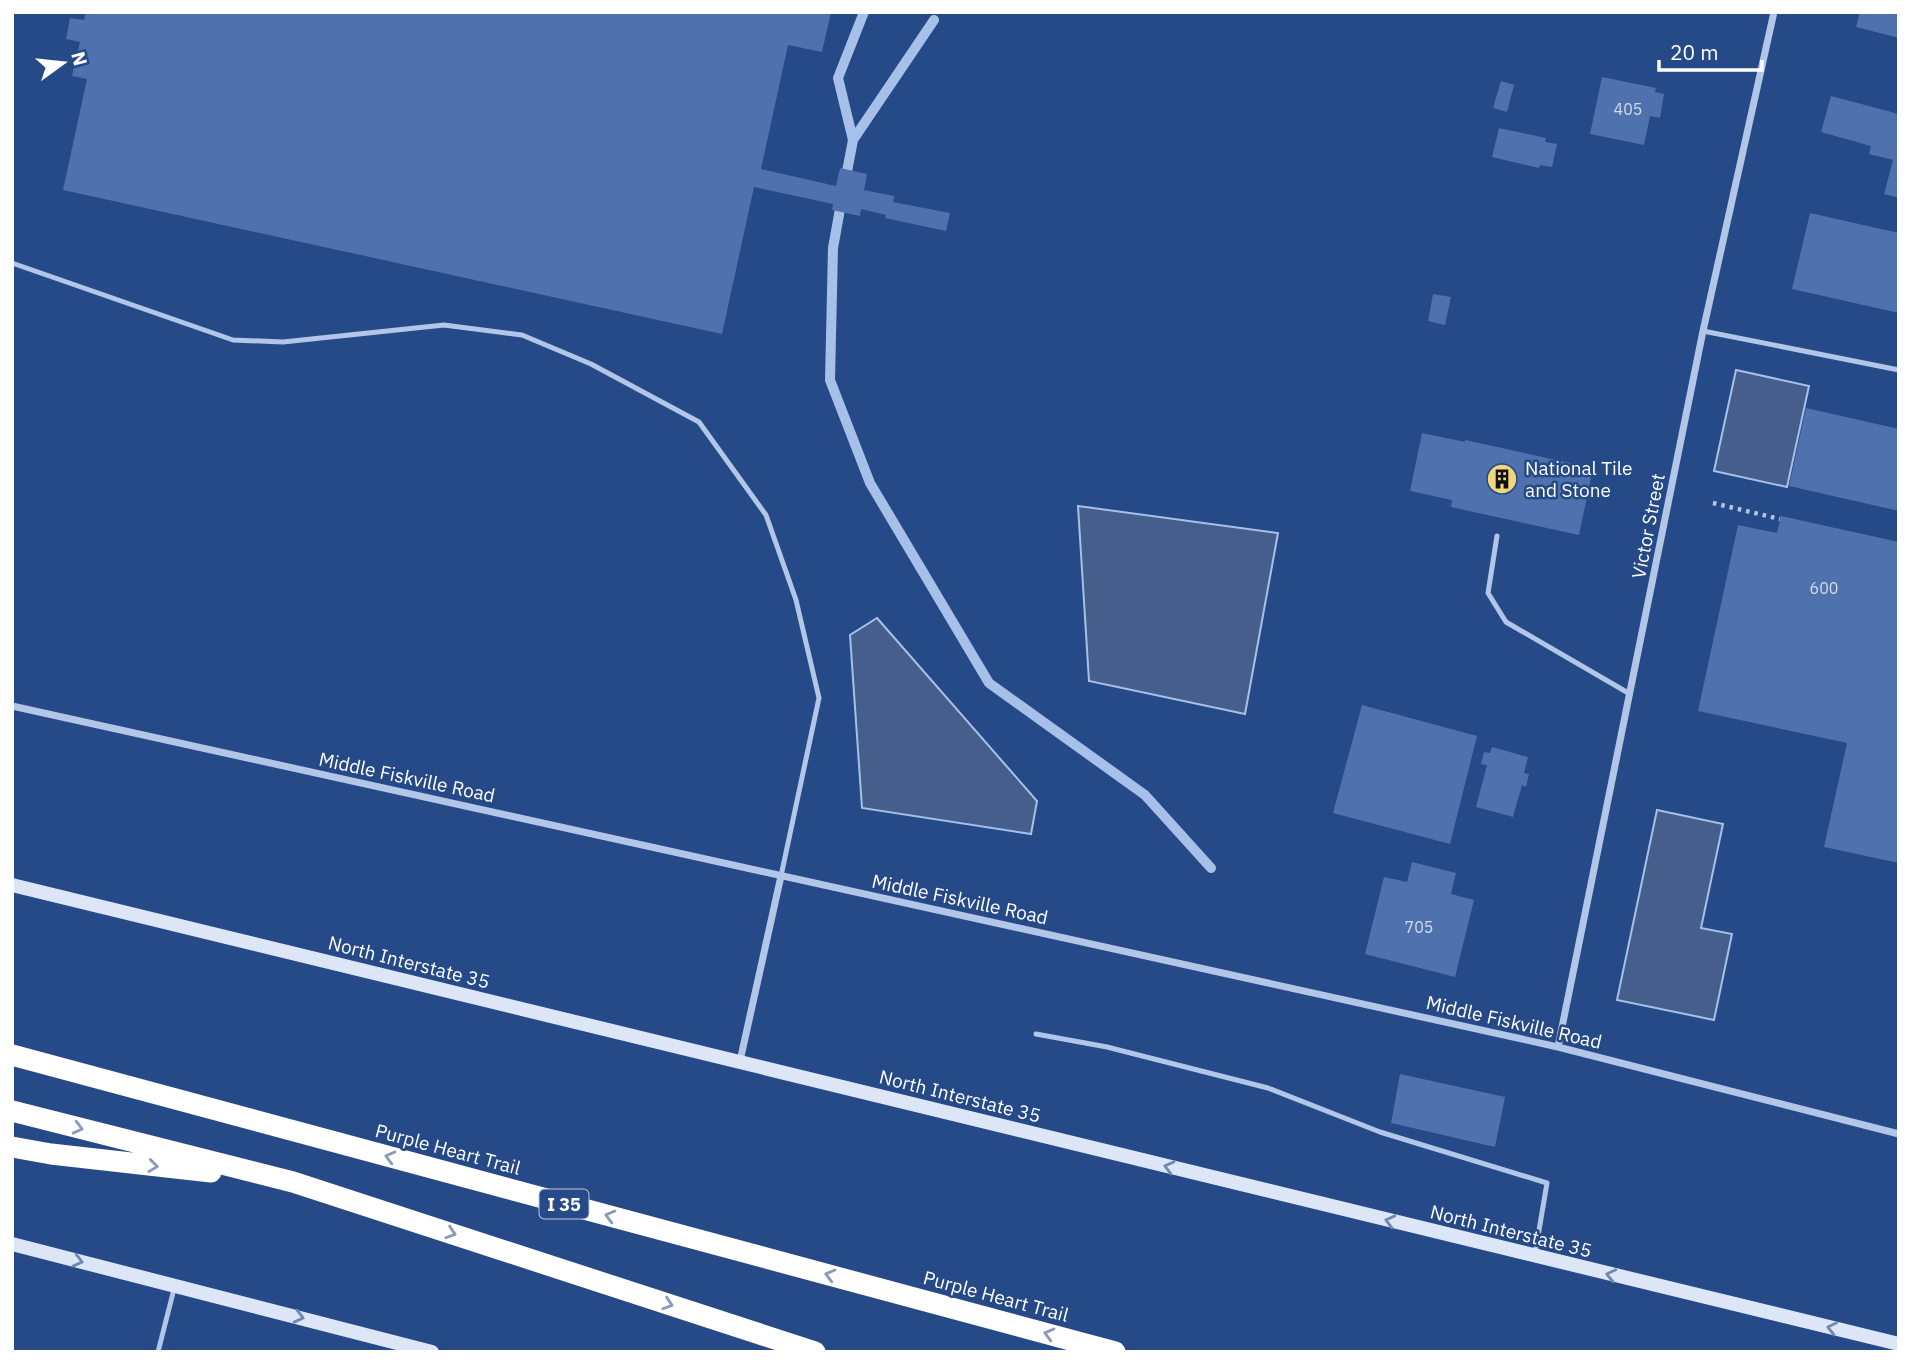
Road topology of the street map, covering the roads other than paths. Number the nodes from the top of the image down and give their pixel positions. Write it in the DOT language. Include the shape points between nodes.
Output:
graph roads {
  1 [pos="1774,12"];
  2 [pos="12,262"];
  3 [pos="1703,331"];
  4 [pos="1899,370"];
  5 [pos="1497,536"];
  6 [pos="1630,694"];
  7 [pos="12,706"];
  8 [pos="781,876"];
  9 [pos="12,885"];
  10 [pos="1036,1034"];
  11 [pos="1559,1048"];
  12 [pos="12,1055"];
  13 [pos="740,1062"];
  14 [pos="12,1111"];
  15 [pos="1899,1134"];
  16 [pos="12,1147"];
  17 [pos="293,1182"];
  18 [pos="12,1244"];
  19 [pos="1534,1257"];
  20 [pos="174,1285"];
  21 [pos="1899,1344"];
  22 [pos="158,1352"];
  23 [pos="432,1352"];
  24 [pos="815,1352"];
  25 [pos="1115,1352"];
  1 -- 3 [label="street, Victor Street"];
  2 -- 8 [label="lane" via="233,340 283,342 444,325 522,335 591,364 699,422 766,515 796,600 819,698"];
  3 -- 4 [label="lane"];
  3 -- 6 [label="street, Victor Street"];
  5 -- 6 [label="lane" via="1488,593 1506,622"];
  6 -- 11 [label="street, Victor Street"];
  7 -- 8 [label="street, Middle Fiskville Road"];
  8 -- 11 [label="street, Middle Fiskville Road"];
  8 -- 13 [label="street"];
  9 -- 13 [label="main road, North Interstate 35"];
  10 -- 19 [label="lane" via="1268,1088 1380,1132 1547,1183"];
  11 -- 15 [label="street, Middle Fiskville Road"];
  25 -- 12 [label="highway, Purple Heart Trail / I 35, one-way"];
  19 -- 13 [label="main road, North Interstate 35, one-way"];
  14 -- 17 [label="highway, one-way"];
  16 -- 17 [label="highway, one-way"];
  17 -- 24 [label="highway, one-way"];
  18 -- 20 [label="main road, one-way"];
  21 -- 19 [label="main road, North Interstate 35, one-way"];
  20 -- 22 [label="lane"];
  20 -- 23 [label="main road, one-way"];
}
